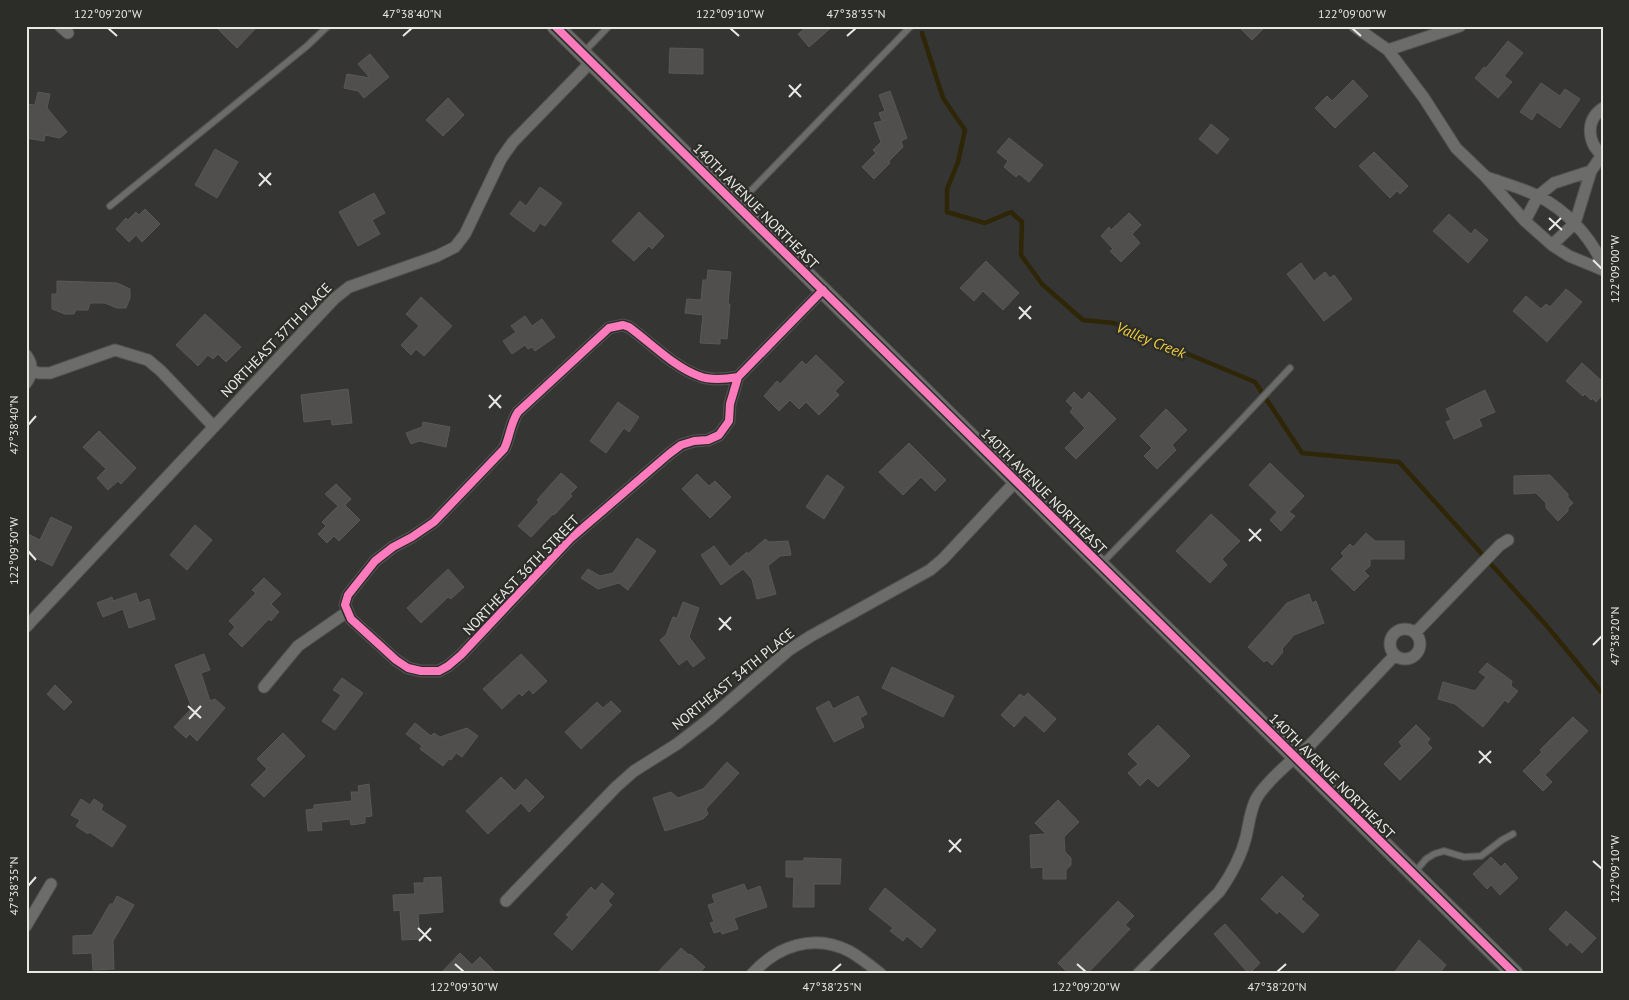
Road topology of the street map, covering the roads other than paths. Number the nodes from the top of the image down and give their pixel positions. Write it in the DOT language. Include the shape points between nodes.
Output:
graph roads {
  1 [pos="328,26"];
  2 [pos="555,26"];
  3 [pos="609,26"];
  4 [pos="911,26"];
  5 [pos="1354,26"];
  6 [pos="1460,26"];
  7 [pos="1388,50"];
  8 [pos="587,58"];
  9 [pos="1603,108"];
  10 [pos="1602,156"];
  11 [pos="1591,171"];
  12 [pos="1485,176"];
  13 [pos="1538,196"];
  14 [pos="737,205"];
  15 [pos="110,206"];
  16 [pos="1525,221"];
  17 [pos="1575,223"];
  18 [pos="1552,244"];
  19 [pos="1603,266"];
  20 [pos="1603,270"];
  21 [pos="823,290"];
  22 [pos="26,354"];
  23 [pos="1290,368"];
  24 [pos="32,371"];
  25 [pos="738,377"];
  26 [pos="26,383"];
  27 [pos="214,426"];
  28 [pos="1016,480"];
  29 [pos="1508,540"];
  30 [pos="1101,565"];
  31 [pos="346,609"];
  32 [pos="26,627"];
  33 [pos="1415,633"];
  34 [pos="1394,655"];
  35 [pos="264,686"];
  36 [pos="1294,757"];
  37 [pos="1513,834"];
  38 [pos="1414,874"];
  39 [pos="50,884"];
  40 [pos="506,901"];
  41 [pos="26,926"];
  42 [pos="752,974"];
  43 [pos="881,974"];
  44 [pos="1138,974"];
  45 [pos="1515,974"];
  1 -- 15 [label="lane"];
  2 -- 8 [label="street, 140TH AVENUE NORTHEAST"];
  3 -- 8 [label="lane"];
  4 -- 14 [label="lane"];
  5 -- 7 [label="street"];
  6 -- 7 [label="street"];
  7 -- 12 [label="street" via="1456,148"];
  8 -- 14 [label="street, 140TH AVENUE NORTHEAST"];
  8 -- 27 [label="street, NORTHEAST 37TH PLACE" via="513,142 455,247 349,287"];
  9 -- 10 [label="street" via="1594,115 1590,130 1592,144"];
  10 -- 11 [label="street"];
  11 -- 13 [label="street" via="1554,183"];
  11 -- 17 [label="street"];
  12 -- 13 [label="street"];
  12 -- 16 [label="street"];
  13 -- 16 [label="street"];
  13 -- 17 [label="street"];
  14 -- 21 [label="street, 140TH AVENUE NORTHEAST"];
  16 -- 18 [label="street"];
  17 -- 18 [label="street"];
  17 -- 19 [label="street"];
  18 -- 20 [label="street" via="1569,256"];
  21 -- 25 [label="street, NORTHEAST 36TH STREET"];
  21 -- 28 [label="street, 140TH AVENUE NORTHEAST"];
  22 -- 24 [label="street"];
  23 -- 30 [label="lane"];
  24 -- 26 [label="street"];
  24 -- 27 [label="street" via="50,373 115,350 148,360"];
  25 -- 31 [label="street" via="700,376 629,326 609,328 518,412 504,449 434,522 375,561 348,595"];
  25 -- 31 [label="street, NORTHEAST 36TH STREET" via="729,421 719,435 681,445 669,454 570,539 448,666 431,672 408,668 351,619"];
  27 -- 32 [label="street, NORTHEAST 37TH PLACE"];
  28 -- 30 [label="street, 140TH AVENUE NORTHEAST"];
  28 -- 40 [label="street, NORTHEAST 34TH PLACE" via="930,570 789,650 708,720 634,771"];
  29 -- 33 [label="street"];
  30 -- 36 [label="street, 140TH AVENUE NORTHEAST"];
  31 -- 35 [label="street" via="298,646"];
  33 -- 34 [label="street" via="1406,629 1396,632 1390,640"];
  33 -- 34 [label="street" via="1420,648 1414,656 1404,659"];
  34 -- 36 [label="street" via="1310,745"];
  36 -- 38 [label="street, 140TH AVENUE NORTHEAST"];
  36 -- 44 [label="street" via="1256,800 1246,839 1219,892"];
  37 -- 38 [label="lane" via="1481,856 1434,854"];
  38 -- 45 [label="street, 140TH AVENUE NORTHEAST"];
  39 -- 41 [label="street"];
  42 -- 43 [label="street" via="788,947 821,942 850,952"];
}
